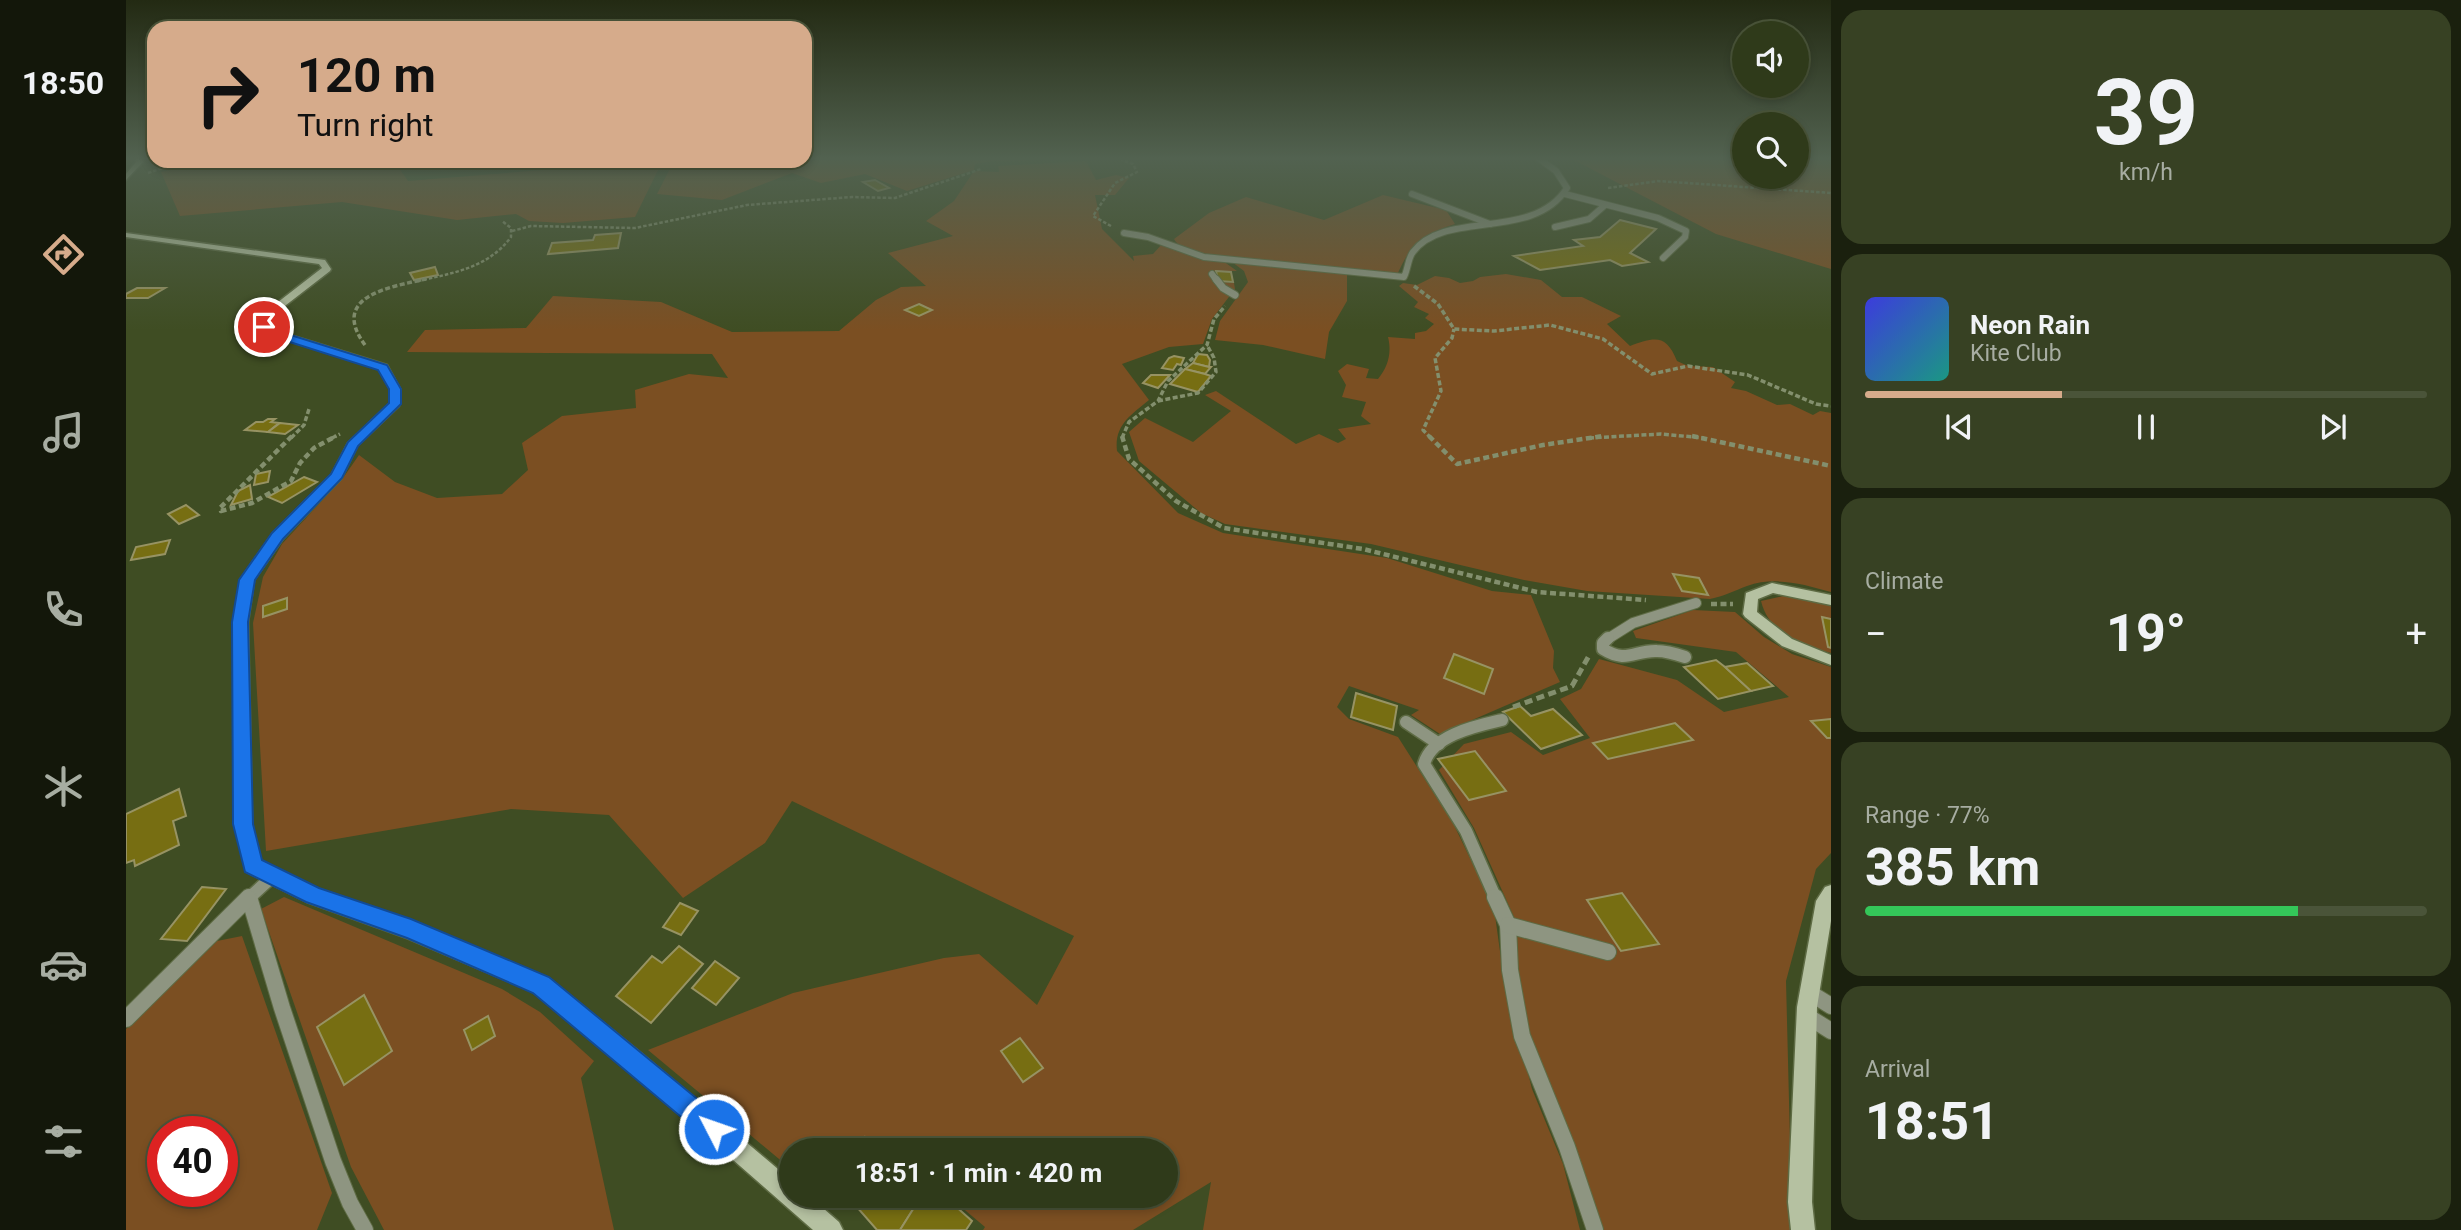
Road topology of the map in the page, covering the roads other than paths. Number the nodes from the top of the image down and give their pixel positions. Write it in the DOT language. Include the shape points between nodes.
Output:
graph roads {
  1 [pos="1469,214"];
  2 [pos="1535,214"];
  3 [pos="1594,214"];
  4 [pos="1638,214"];
  5 [pos="1490,224"];
  6 [pos="1555,227"];
  7 [pos="1124,233"];
  8 [pos="126,235"];
  9 [pos="1663,258"];
  10 [pos="1212,274"];
  11 [pos="1235,295"];
  12 [pos="1831,600"];
  13 [pos="1696,603"];
  14 [pos="1685,657"];
  15 [pos="1831,660"];
  16 [pos="1495,721"];
  17 [pos="1406,722"];
  18 [pos="1439,744"];
  19 [pos="274,876"];
  20 [pos="1831,893"];
  21 [pos="248,898"];
  22 [pos="1507,925"];
  23 [pos="1825,942"];
  24 [pos="1608,952"];
  25 [pos="1810,993"];
  26 [pos="1831,1006"];
  27 [pos="1807,1016"];
  28 [pos="126,1019"];
  29 [pos="1831,1031"];
  30 [pos="365,1230"];
  31 [pos="831,1230"];
  32 [pos="1595,1230"];
  33 [pos="1803,1230"];
  1 -- 5 [label="lane"];
  2 -- 5 [label="lane"];
  3 -- 6 [label="lane"];
  4 -- 9 [label="lane" via="1686,231"];
  5 -- 7 [label="lane" via="1425,243 1412,252 1404,277 1204,257"];
  8 -- 19 [label="street" via="322,262 327,269 263,318 264,327 383,368 395,389 395,404 352,445 337,476 278,536 247,580 240,622 243,824 253,866"];
  10 -- 11 [label="lane"];
  12 -- 15 [label="street" via="1772,588 1751,596 1749,614 1772,636"];
  13 -- 14 [label="lane" via="1658,614 1603,643 1603,649 1621,658 1655,651"];
  16 -- 18 [label="lane"];
  17 -- 18 [label="lane"];
  18 -- 22 [label="lane" via="1424,764 1466,831"];
  19 -- 21 [label="lane"];
  19 -- 31 [label="street" via="541,985"];
  20 -- 23 [label="street" via="1825,901"];
  21 -- 28 [label="lane"];
  21 -- 30 [label="lane" via="341,1186"];
  22 -- 24 [label="lane"];
  22 -- 32 [label="lane" via="1514,1003 1522,1036"];
  23 -- 25 [label="street"];
  25 -- 26 [label="lane"];
  25 -- 27 [label="street"];
  27 -- 29 [label="lane"];
  27 -- 33 [label="street" via="1800,1202"];
}
